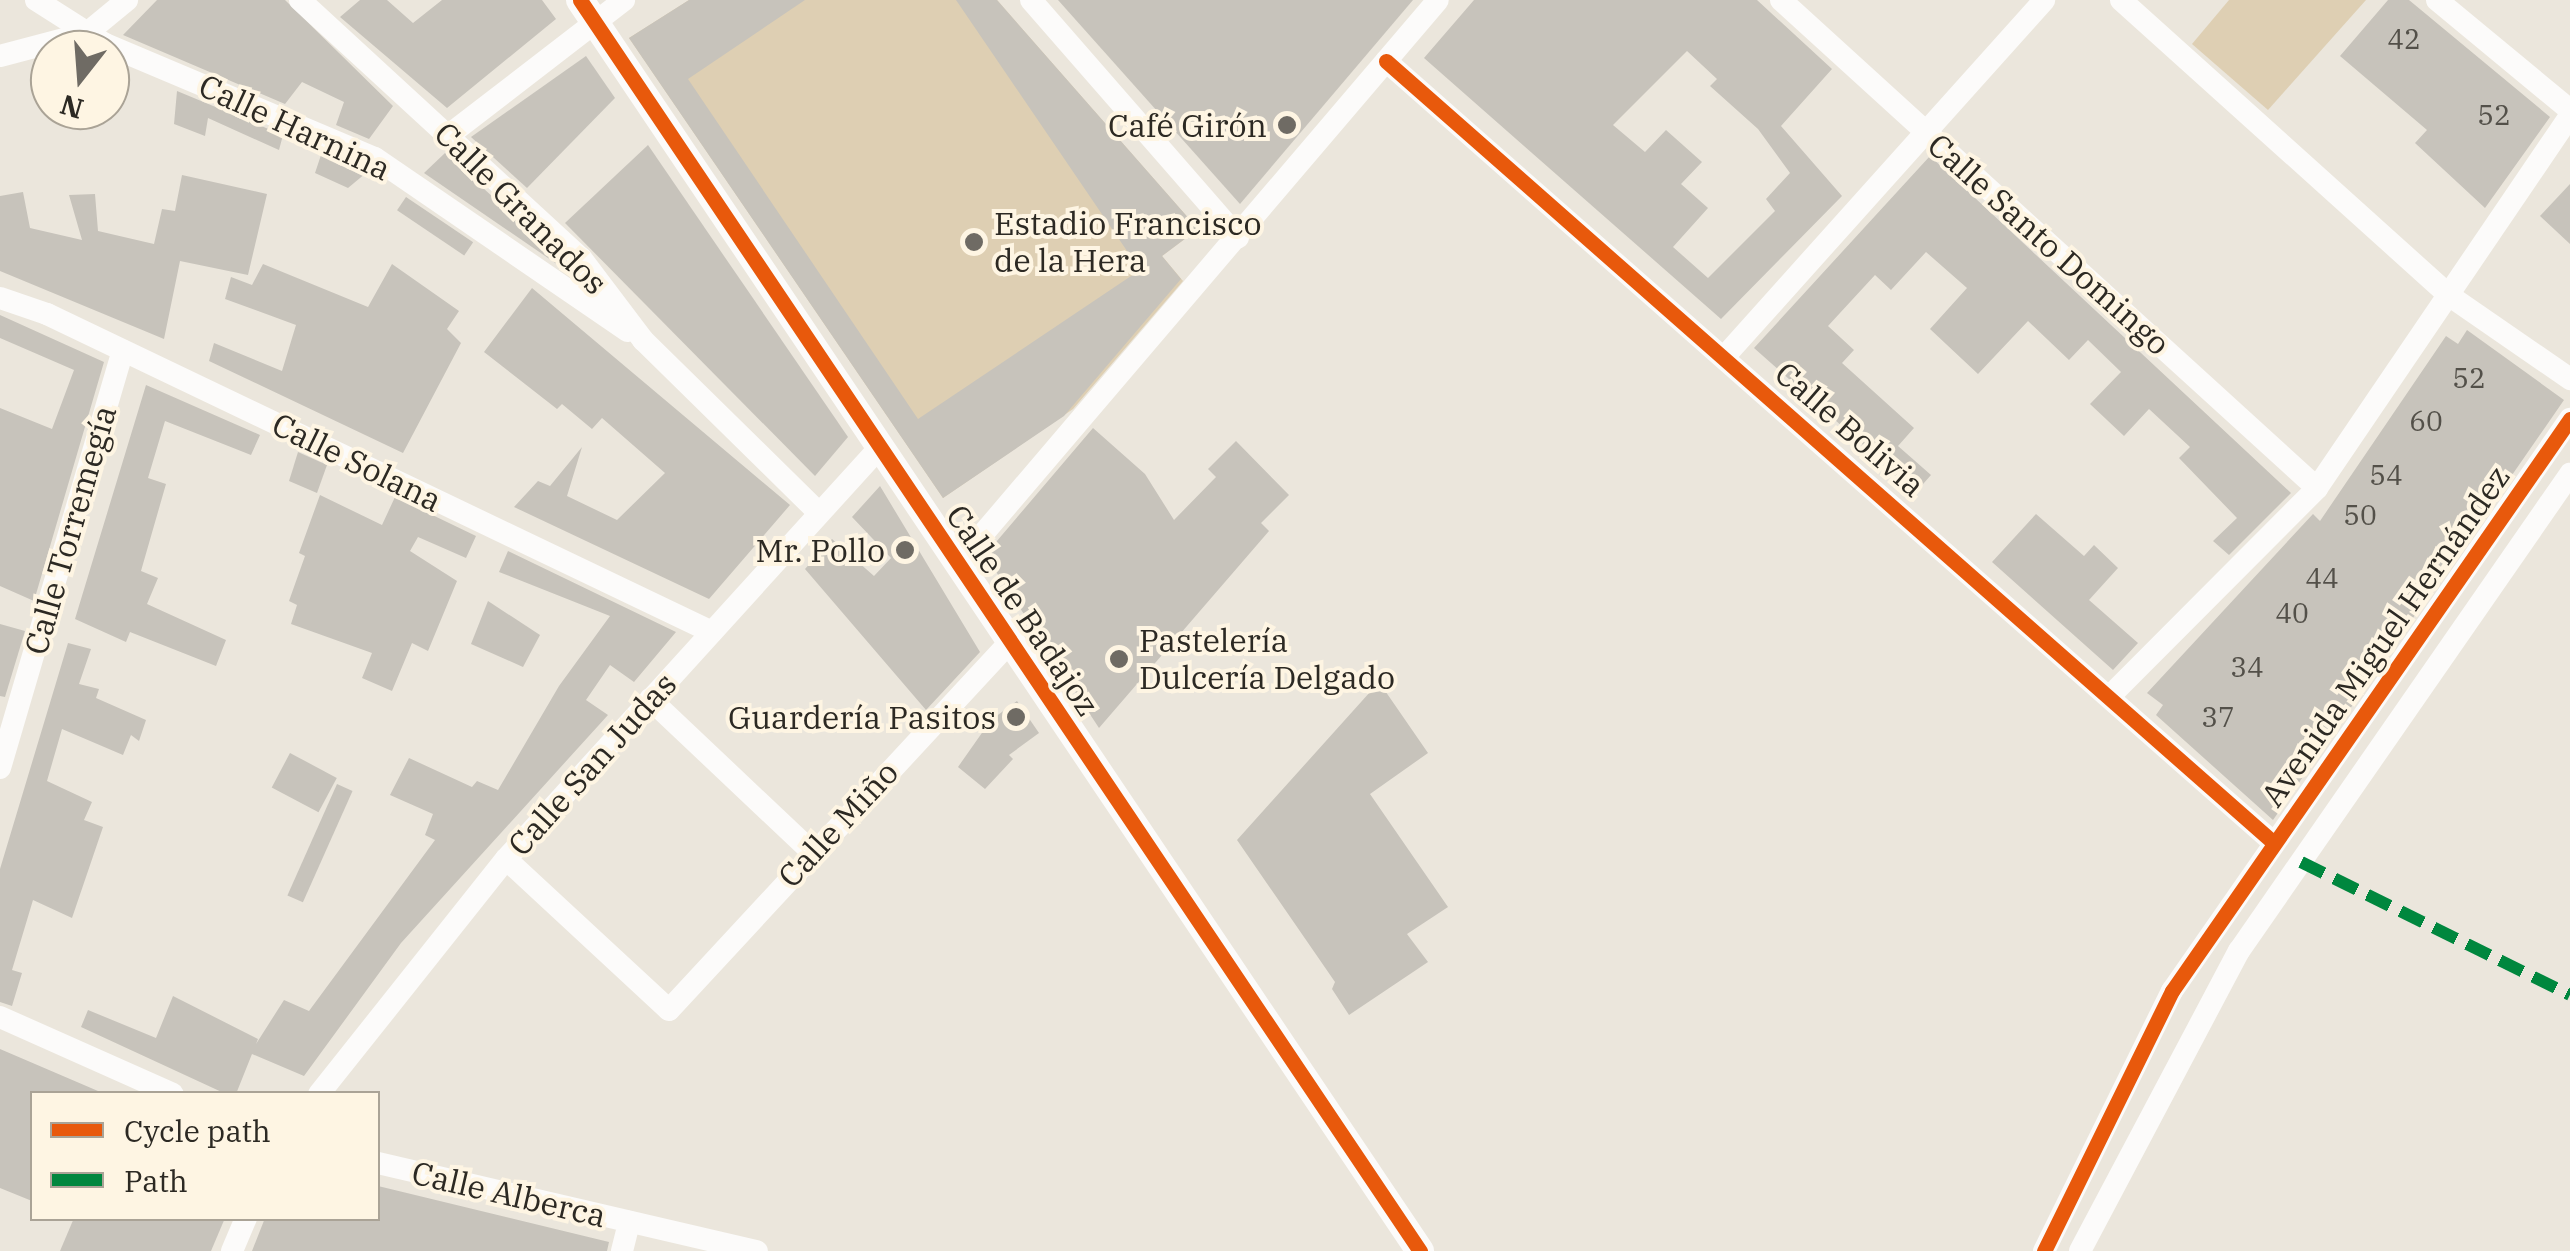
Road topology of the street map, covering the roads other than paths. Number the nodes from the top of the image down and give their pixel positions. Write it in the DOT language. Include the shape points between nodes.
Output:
graph roads {
  1 [pos="36,0"];
  2 [pos="127,0"];
  3 [pos="300,0"];
  4 [pos="624,0"];
  5 [pos="1031,0"];
  6 [pos="1438,0"];
  7 [pos="1781,0"];
  8 [pos="2044,0"];
  9 [pos="2121,0"];
  10 [pos="2437,0"];
  11 [pos="586,12"];
  12 [pos="82,30"];
  13 [pos="91,30"];
  14 [pos="30,48"];
  15 [pos="130,52"];
  16 [pos="0,56"];
  17 [pos="1386,61"];
  18 [pos="2570,113"];
  19 [pos="1926,132"];
  20 [pos="449,135"];
  21 [pos="1238,237"];
  22 [pos="2447,294"];
  23 [pos="0,298"];
  24 [pos="643,340"];
  25 [pos="123,350"];
  26 [pos="1724,356"];
  27 [pos="2570,379"];
  28 [pos="2570,419"];
  29 [pos="880,447"];
  30 [pos="2570,474"];
  31 [pos="2317,488"];
  32 [pos="817,512"];
  33 [pos="959,562"];
  34 [pos="712,632"];
  35 [pos="1010,642"];
  36 [pos="2111,695"];
  37 [pos="650,699"];
  38 [pos="0,768"];
  39 [pos="2274,842"];
  40 [pos="811,850"];
  41 [pos="506,858"];
  42 [pos="0,1017"];
  43 [pos="166,1091"];
  44 [pos="321,1091"];
  45 [pos="380,1163"];
  46 [pos="245,1221"];
  47 [pos="629,1222"];
  48 [pos="232,1251"];
  49 [pos="622,1251"];
  50 [pos="757,1251"];
  51 [pos="1420,1251"];
  52 [pos="2044,1251"];
  53 [pos="2080,1251"];
  1 -- 12 [label="street, Calle Harnina"];
  2 -- 13 [label="street"];
  3 -- 20 [label="street, Calle Granados"];
  4 -- 11 [label="street"];
  5 -- 21 [label="street"];
  6 -- 17 [label="street"];
  7 -- 19 [label="street, Calle Santo Domingo"];
  8 -- 19 [label="street"];
  9 -- 22 [label="street"];
  10 -- 18 [label="street"];
  11 -- 20 [label="street"];
  11 -- 29 [label="street, Calle de Badajoz"];
  14 -- 16 [label="street"];
  15 -- 24 [label="street, Calle Harnina" via="375,158"];
  17 -- 21 [label="street"];
  17 -- 26 [label="street, Calle Bolivia"];
  18 -- 22 [label="street"];
  19 -- 26 [label="street"];
  19 -- 31 [label="street, Calle Santo Domingo"];
  20 -- 24 [label="street, Calle Granados" via="580,258"];
  21 -- 33 [label="street"];
  22 -- 27 [label="street"];
  22 -- 31 [label="street"];
  23 -- 25 [label="street, Calle Solana"];
  24 -- 32 [label="street, Calle Granados"];
  25 -- 34 [label="street, Calle Solana"];
  25 -- 38 [label="street, Calle Torremegía"];
  26 -- 36 [label="street, Calle Bolivia"];
  28 -- 39 [label="street, Avenida Miguel Hernández"];
  29 -- 32 [label="street, Calle San Judas"];
  29 -- 33 [label="street, Calle de Badajoz"];
  30 -- 53 [label="street, Avenida Miguel Hernández" via="2240,950"];
  31 -- 36 [label="street"];
  32 -- 34 [label="street, Calle San Judas"];
  33 -- 35 [label="street, Calle de Badajoz"];
  34 -- 37 [label="street, Calle San Judas"];
  35 -- 40 [label="street, Calle Miño"];
  35 -- 51 [label="street, Calle de Badajoz"];
  36 -- 39 [label="street, Calle Bolivia"];
  37 -- 40 [label="street"];
  37 -- 41 [label="street, Calle San Judas"];
  39 -- 52 [label="street, Avenida Miguel Hernández" via="2172,991"];
  40 -- 41 [label="street, Calle Miño" via="669,1010"];
  41 -- 44 [label="street, Calle San Judas"];
  42 -- 43 [label="street"];
  45 -- 47 [label="street, Calle Alberca"];
  46 -- 48 [label="street"];
  47 -- 49 [label="street"];
  47 -- 50 [label="street, Calle Alberca"];
}
